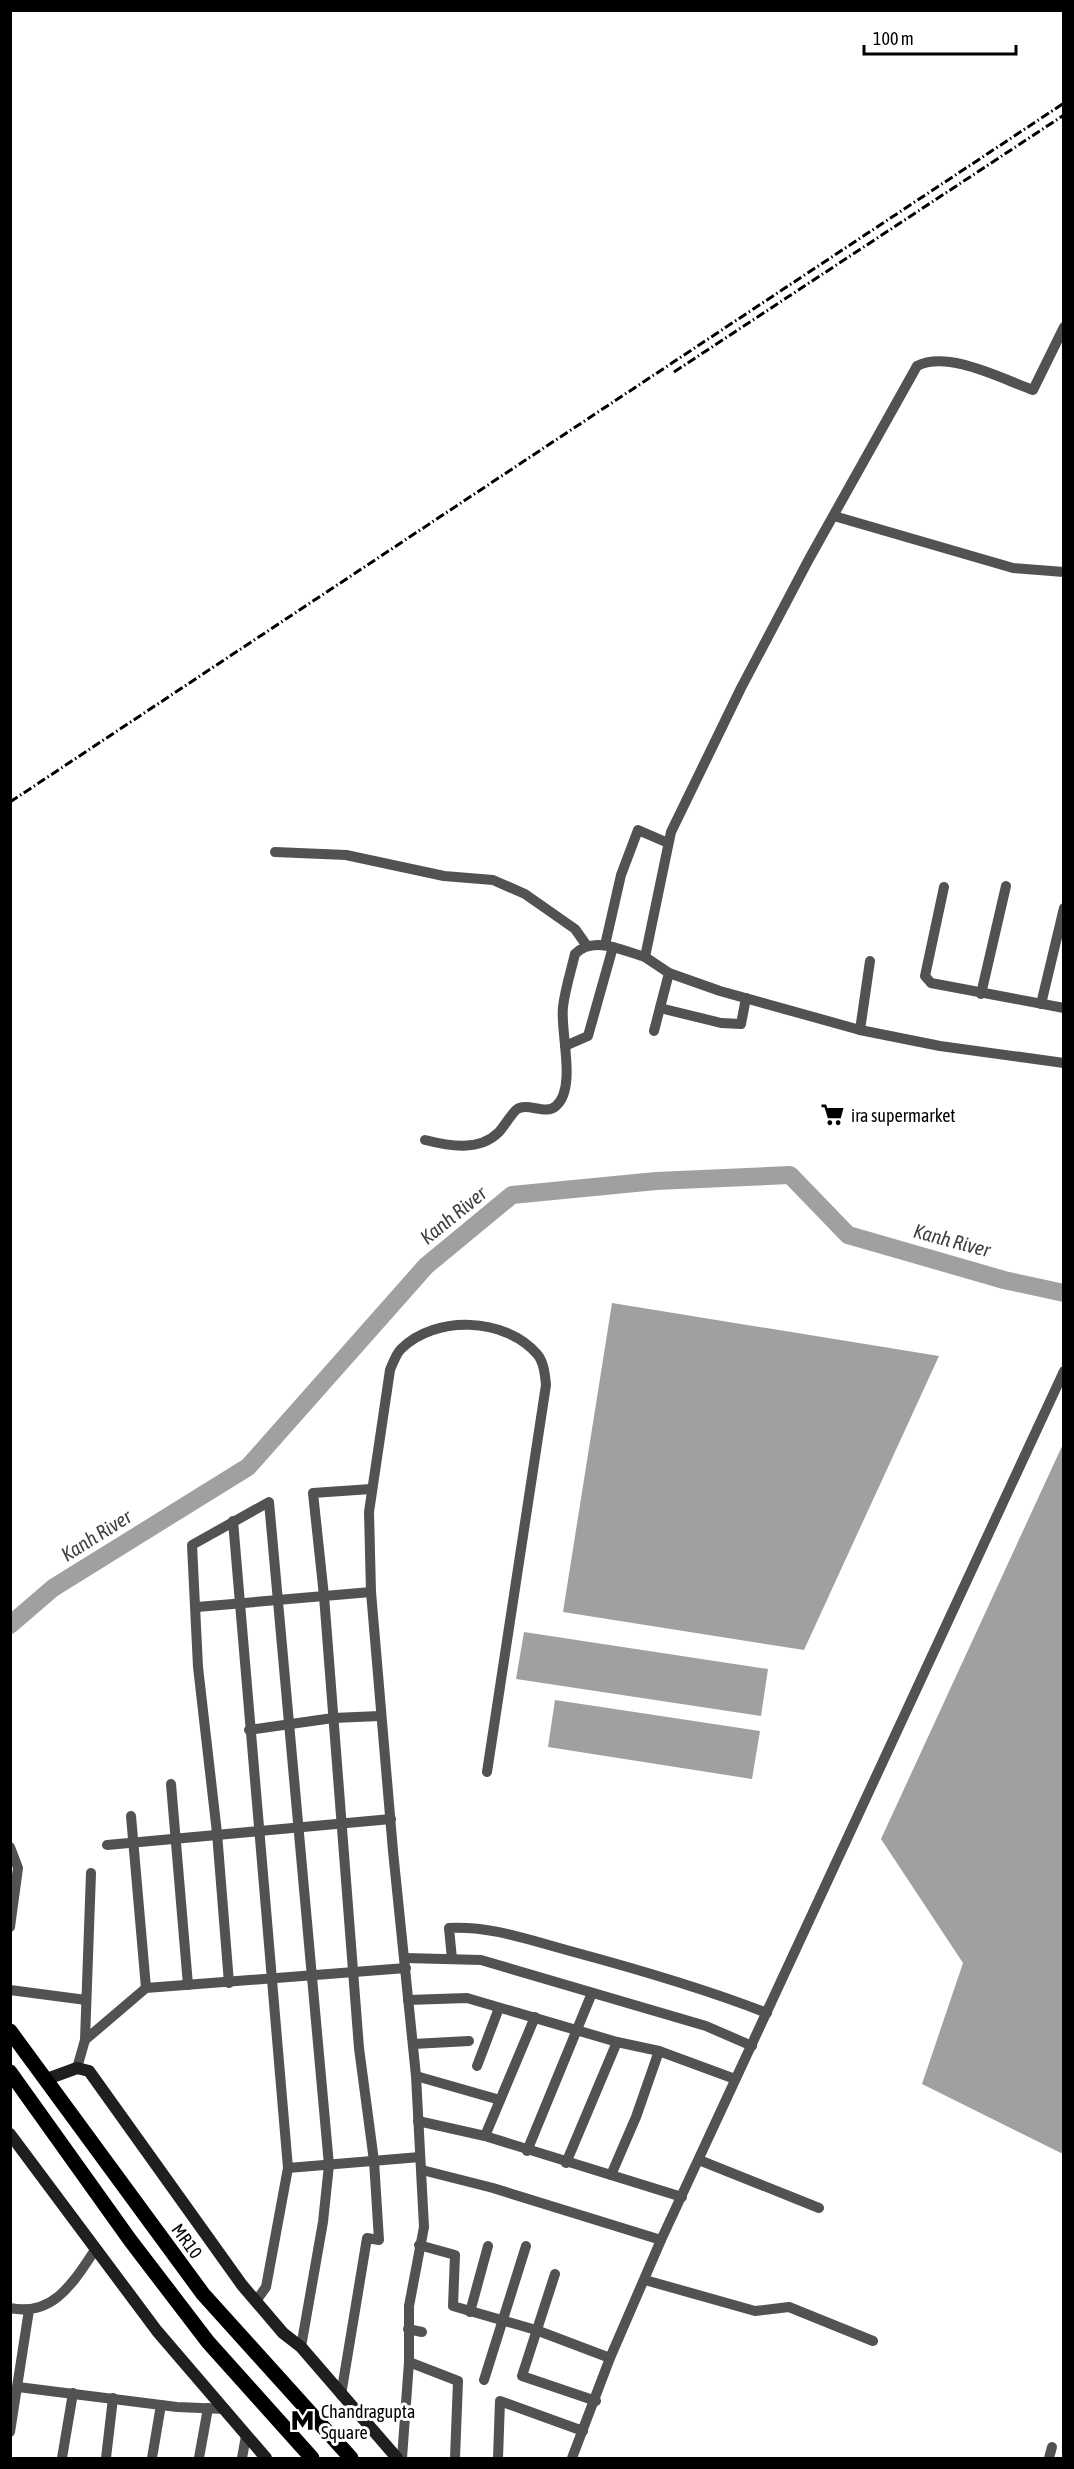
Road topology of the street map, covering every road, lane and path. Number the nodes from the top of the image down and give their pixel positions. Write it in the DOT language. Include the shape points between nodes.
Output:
graph roads {
  1 [pos="1064,327"];
  2 [pos="834,516"];
  3 [pos="1064,573"];
  4 [pos="668,843"];
  5 [pos="275,852"];
  6 [pos="1006,886"];
  7 [pos="944,887"];
  8 [pos="1064,908"];
  9 [pos="587,946"];
  10 [pos="609,946"];
  11 [pos="645,957"];
  12 [pos="870,961"];
  13 [pos="669,973"];
  14 [pos="981,994"];
  15 [pos="746,998"];
  16 [pos="1041,1004"];
  17 [pos="660,1008"];
  18 [pos="1064,1008"];
  19 [pos="860,1030"];
  20 [pos="654,1031"];
  21 [pos="565,1046"];
  22 [pos="1064,1063"];
  23 [pos="425,1140"];
  24 [pos="1064,1371"];
  25 [pos="371,1489"];
  26 [pos="233,1521"];
  27 [pos="371,1592"];
  28 [pos="324,1596"];
  29 [pos="240,1602"];
  30 [pos="278,1602"];
  31 [pos="197,1607"];
  32 [pos="380,1716"];
  33 [pos="333,1718"];
  34 [pos="289,1724"];
  35 [pos="249,1730"];
  36 [pos="487,1772"];
  37 [pos="171,1784"];
  38 [pos="131,1816"];
  39 [pos="391,1819"];
  40 [pos="342,1823"];
  41 [pos="299,1827"];
  42 [pos="259,1831"];
  43 [pos="217,1833"];
  44 [pos="176,1837"];
  45 [pos="134,1842"];
  46 [pos="107,1845"];
  47 [pos="10,1847"];
  48 [pos="91,1873"];
  49 [pos="10,1927"];
  50 [pos="452,1959"];
  51 [pos="406,1963"];
  52 [pos="355,1973"];
  53 [pos="311,1977"];
  54 [pos="273,1978"];
  55 [pos="229,1983"];
  56 [pos="188,1985"];
  57 [pos="146,1988"];
  58 [pos="10,1990"];
  59 [pos="592,1993"];
  60 [pos="86,2000"];
  61 [pos="408,2000"];
  62 [pos="499,2008"];
  63 [pos="767,2013"];
  64 [pos="535,2017"];
  65 [pos="577,2029"];
  66 [pos="10,2031"];
  67 [pos="85,2040"];
  68 [pos="469,2041"];
  69 [pos="617,2042"];
  70 [pos="412,2044"];
  71 [pos="752,2046"];
  72 [pos="659,2051"];
  73 [pos="477,2066"];
  74 [pos="77,2068"];
  75 [pos="10,2072"];
  76 [pos="416,2076"];
  77 [pos="47,2079"];
  78 [pos="735,2079"];
  79 [pos="500,2100"];
  80 [pos="417,2121"];
  81 [pos="10,2134"];
  82 [pos="485,2136"];
  83 [pos="527,2151"];
  84 [pos="420,2157"];
  85 [pos="699,2160"];
  86 [pos="374,2161"];
  87 [pos="566,2163"];
  88 [pos="329,2165"];
  89 [pos="288,2168"];
  90 [pos="422,2170"];
  91 [pos="611,2175"];
  92 [pos="682,2197"];
  93 [pos="819,2208"];
  94 [pos="661,2240"];
  95 [pos="419,2245"];
  96 [pos="488,2246"];
  97 [pos="526,2246"];
  98 [pos="95,2250"];
  99 [pos="555,2274"];
  100 [pos="645,2280"];
  101 [pos="256,2301"];
  102 [pos="10,2308"];
  103 [pos="29,2310"];
  104 [pos="470,2312"];
  105 [pos="502,2320"];
  106 [pos="408,2329"];
  107 [pos="536,2330"];
  108 [pos="422,2332"];
  109 [pos="873,2341"];
  110 [pos="301,2347"];
  111 [pos="609,2358"];
  112 [pos="409,2362"];
  113 [pos="484,2380"];
  114 [pos="18,2387"];
  115 [pos="73,2393"];
  116 [pos="341,2395"];
  117 [pos="113,2398"];
  118 [pos="596,2401"];
  119 [pos="161,2405"];
  120 [pos="13,2406"];
  121 [pos="208,2408"];
  122 [pos="225,2409"];
  123 [pos="583,2431"];
  124 [pos="10,2432"];
  125 [pos="246,2436"];
  126 [pos="62,2458"];
  127 [pos="106,2458"];
  128 [pos="152,2458"];
  129 [pos="199,2458"];
  130 [pos="242,2458"];
  131 [pos="266,2458"];
  132 [pos="312,2458"];
  133 [pos="351,2458"];
  134 [pos="397,2458"];
  135 [pos="402,2458"];
  136 [pos="455,2458"];
  137 [pos="498,2458"];
  138 [pos="572,2458"];
  1 -- 2 [label="street" via="1033,390 958,363 928,360 917,366"];
  2 -- 3 [label="street" via="1013,568"];
  2 -- 4 [label="street" via="716,738"];
  4 -- 10 [label="street" via="638,830 621,876"];
  4 -- 11 [label="street"];
  5 -- 9 [label="street" via="346,855 444,876 493,880 525,894 575,929"];
  6 -- 14 [label="street"];
  7 -- 14 [label="street" via="925,976 939,986"];
  8 -- 16 [label="street"];
  9 -- 10 [label="street"];
  9 -- 21 [label="street" via="575,954 563,1006"];
  10 -- 11 [label="street"];
  10 -- 21 [label="street" via="588,1036"];
  11 -- 13 [label="street"];
  12 -- 19 [label="street"];
  13 -- 15 [label="street"];
  13 -- 17 [label="street"];
  14 -- 16 [label="street"];
  15 -- 17 [label="street" via="741,1024"];
  15 -- 19 [label="street"];
  16 -- 18 [label="street"];
  17 -- 20 [label="street"];
  19 -- 22 [label="street" via="940,1046"];
  21 -- 23 [label="street" via="564,1087 554,1108 522,1107 497,1134 478,1144 450,1146"];
  24 -- 63 [label="street"];
  25 -- 27 [label="street"];
  25 -- 28 [label="street" via="313,1493"];
  25 -- 36 [label="street" via="390,1370 399,1350 418,1336 450,1325 507,1332 537,1354 546,1385"];
  26 -- 29 [label="street"];
  26 -- 30 [label="street" via="269,1502"];
  26 -- 31 [label="street" via="192,1545"];
  27 -- 28 [label="street"];
  27 -- 32 [label="street"];
  28 -- 30 [label="street"];
  28 -- 33 [label="street"];
  29 -- 30 [label="street"];
  29 -- 31 [label="street"];
  29 -- 35 [label="street"];
  30 -- 34 [label="street"];
  31 -- 43 [label="street" via="198,1667"];
  32 -- 33 [label="street"];
  32 -- 39 [label="street"];
  33 -- 34 [label="street"];
  33 -- 40 [label="street"];
  34 -- 35 [label="street"];
  34 -- 41 [label="street"];
  35 -- 42 [label="street"];
  37 -- 44 [label="street"];
  38 -- 45 [label="street"];
  39 -- 40 [label="street"];
  39 -- 51 [label="street"];
  40 -- 41 [label="street"];
  40 -- 52 [label="street"];
  41 -- 42 [label="street"];
  41 -- 53 [label="street"];
  42 -- 43 [label="street"];
  42 -- 54 [label="street"];
  43 -- 44 [label="street"];
  43 -- 55 [label="street"];
  44 -- 45 [label="street"];
  44 -- 56 [label="street"];
  45 -- 46 [label="street"];
  45 -- 57 [label="street"];
  47 -- 49 [label="street" via="18,1868"];
  48 -- 60 [label="street"];
  50 -- 51 [label="street"];
  50 -- 59 [label="street" via="482,1960"];
  50 -- 63 [label="street" via="449,1928 477,1927 701,1987"];
  51 -- 52 [label="street"];
  51 -- 61 [label="street"];
  52 -- 53 [label="street"];
  52 -- 86 [label="street" via="359,2048"];
  53 -- 54 [label="street"];
  53 -- 88 [label="street"];
  54 -- 55 [label="street"];
  54 -- 89 [label="street"];
  55 -- 56 [label="street"];
  56 -- 57 [label="street"];
  57 -- 67 [label="street"];
  58 -- 60 [label="street"];
  59 -- 65 [label="street"];
  59 -- 71 [label="street" via="706,2026"];
  60 -- 67 [label="street"];
  61 -- 62 [label="street" via="467,1998"];
  61 -- 70 [label="street"];
  62 -- 64 [label="street"];
  62 -- 73 [label="street"];
  63 -- 71 [label="street"];
  64 -- 65 [label="street"];
  64 -- 79 [label="street"];
  65 -- 69 [label="street"];
  65 -- 83 [label="street"];
  66 -- 77 [label="main road, MR10"];
  67 -- 74 [label="street"];
  68 -- 70 [label="street"];
  69 -- 72 [label="street"];
  69 -- 87 [label="street"];
  70 -- 76 [label="street"];
  71 -- 78 [label="street"];
  72 -- 78 [label="street"];
  72 -- 91 [label="street"];
  74 -- 77 [label="street"];
  74 -- 101 [label="street" via="88,2072"];
  75 -- 132 [label="main road" via="208,2343"];
  76 -- 79 [label="street"];
  76 -- 80 [label="street"];
  77 -- 133 [label="main road, MR10" via="203,2294"];
  78 -- 85 [label="street"];
  79 -- 82 [label="street"];
  80 -- 82 [label="street"];
  80 -- 84 [label="street"];
  81 -- 98 [label="street"];
  82 -- 83 [label="street"];
  83 -- 87 [label="street"];
  84 -- 86 [label="street"];
  84 -- 90 [label="street"];
  85 -- 92 [label="street"];
  85 -- 93 [label="street"];
  86 -- 88 [label="street"];
  86 -- 116 [label="street" via="380,2240 367,2238"];
  87 -- 91 [label="street"];
  88 -- 89 [label="street"];
  88 -- 110 [label="street" via="324,2222"];
  89 -- 101 [label="street" via="266,2286"];
  90 -- 94 [label="street"];
  90 -- 95 [label="street" via="424,2228"];
  91 -- 92 [label="street"];
  92 -- 94 [label="street"];
  94 -- 100 [label="street"];
  95 -- 104 [label="street" via="455,2255 453,2306"];
  95 -- 106 [label="street"];
  96 -- 104 [label="street"];
  97 -- 105 [label="street"];
  98 -- 103 [label="street" via="65,2292 40,2308"];
  98 -- 122 [label="street"];
  99 -- 107 [label="street"];
  100 -- 109 [label="street" via="756,2311 789,2307"];
  100 -- 111 [label="street"];
  101 -- 110 [label="street" via="283,2333"];
  102 -- 103 [label="street"];
  103 -- 114 [label="street"];
  104 -- 105 [label="street"];
  105 -- 107 [label="street"];
  105 -- 113 [label="street"];
  106 -- 108 [label="street"];
  106 -- 112 [label="street"];
  107 -- 111 [label="street"];
  107 -- 118 [label="street" via="522,2376"];
  110 -- 116 [label="street"];
  111 -- 118 [label="street"];
  112 -- 135 [label="street"];
  112 -- 136 [label="street" via="458,2381"];
  114 -- 115 [label="street"];
  114 -- 120 [label="street"];
  115 -- 117 [label="street"];
  115 -- 126 [label="street"];
  116 -- 134 [label="street"];
  117 -- 119 [label="street"];
  117 -- 127 [label="street"];
  118 -- 123 [label="street"];
  119 -- 121 [label="street"];
  119 -- 128 [label="street"];
  120 -- 124 [label="street"];
  121 -- 122 [label="street"];
  121 -- 129 [label="street"];
  122 -- 125 [label="street"];
  123 -- 137 [label="street" via="500,2401"];
  123 -- 138 [label="street"];
  125 -- 130 [label="street"];
  125 -- 131 [label="street"];
}
